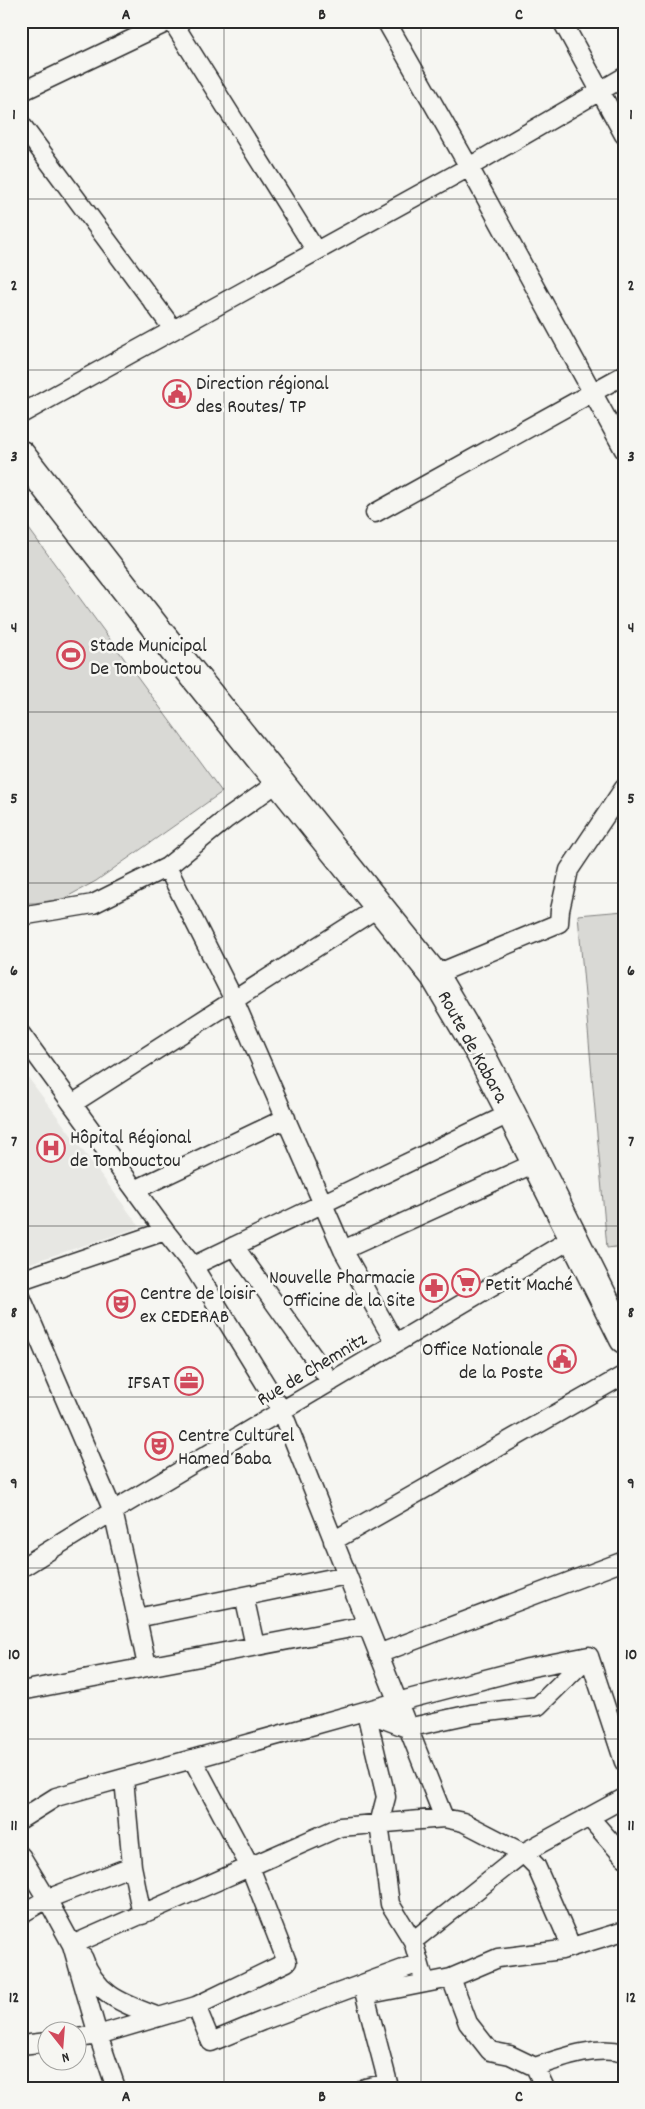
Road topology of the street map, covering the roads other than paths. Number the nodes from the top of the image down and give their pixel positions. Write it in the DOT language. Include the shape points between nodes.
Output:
graph roads {
  1 [pos="171,21"];
  2 [pos="386,21"];
  3 [pos="562,21"];
  4 [pos="624,78"];
  5 [pos="600,91"];
  6 [pos="21,92"];
  7 [pos="21,124"];
  8 [pos="624,135"];
  9 [pos="469,167"];
  10 [pos="316,250"];
  11 [pos="173,328"];
  12 [pos="624,375"];
  13 [pos="592,392"];
  14 [pos="21,414"];
  15 [pos="624,450"];
  16 [pos="21,455"];
  17 [pos="376,513"];
  18 [pos="280,781"];
  19 [pos="624,788"];
  20 [pos="167,867"];
  21 [pos="380,907"];
  22 [pos="21,916"];
  23 [pos="434,975"];
  24 [pos="234,1000"];
  25 [pos="21,1034"];
  26 [pos="72,1104"];
  27 [pos="511,1113"];
  28 [pos="286,1118"];
  29 [pos="535,1163"];
  30 [pos="135,1190"];
  31 [pos="323,1204"];
  32 [pos="165,1231"];
  33 [pos="573,1238"];
  34 [pos="234,1246"];
  35 [pos="343,1250"];
  36 [pos="193,1266"];
  37 [pos="21,1280"];
  38 [pos="21,1297"];
  39 [pos="624,1339"];
  40 [pos="395,1342"];
  41 [pos="624,1375"];
  42 [pos="330,1382"];
  43 [pos="282,1411"];
  44 [pos="113,1512"];
  45 [pos="333,1541"];
  46 [pos="624,1561"];
  47 [pos="21,1568"];
  48 [pos="347,1575"];
  49 [pos="244,1596"];
  50 [pos="136,1618"];
  51 [pos="366,1625"];
  52 [pos="255,1646"];
  53 [pos="378,1654"];
  54 [pos="589,1656"];
  55 [pos="146,1666"];
  56 [pos="21,1691"];
  57 [pos="398,1702"];
  58 [pos="366,1712"];
  59 [pos="408,1728"];
  60 [pos="193,1760"];
  61 [pos="624,1762"];
  62 [pos="124,1779"];
  63 [pos="624,1798"];
  64 [pos="444,1818"];
  65 [pos="589,1818"];
  66 [pos="21,1819"];
  67 [pos="379,1824"];
  68 [pos="523,1853"];
  69 [pos="21,1856"];
  70 [pos="624,1857"];
  71 [pos="132,1866"];
  72 [pos="250,1867"];
  73 [pos="47,1899"];
  74 [pos="21,1914"];
  75 [pos="142,1915"];
  76 [pos="621,1930"];
  77 [pos="413,1941"];
  78 [pos="75,1944"];
  79 [pos="572,1946"];
  80 [pos="419,1963"];
  81 [pos="452,1978"];
  82 [pos="426,1983"];
  83 [pos="196,2006"];
  84 [pos="159,2017"];
  85 [pos="98,2036"];
  86 [pos="88,2037"];
  87 [pos="38,2043"];
  88 [pos="21,2045"];
  89 [pos="624,2053"];
  90 [pos="535,2067"];
  91 [pos="389,2085"];
  92 [pos="115,2088"];
  93 [pos="365,2088"];
  94 [pos="545,2088"];
  1 -- 6 [label="street"];
  1 -- 10 [label="street"];
  2 -- 9 [label="street"];
  3 -- 5 [label="street"];
  4 -- 5 [label="street"];
  5 -- 8 [label="street"];
  5 -- 9 [label="street"];
  7 -- 11 [label="street"];
  9 -- 10 [label="street"];
  9 -- 13 [label="street"];
  10 -- 11 [label="street"];
  11 -- 14 [label="street"];
  12 -- 13 [label="street"];
  13 -- 15 [label="street"];
  13 -- 17 [label="street"];
  16 -- 18 [label="main road, Route de Kabara"];
  18 -- 20 [label="street"];
  18 -- 21 [label="main road, Route de Kabara"];
  19 -- 23 [label="street" via="569,870 559,923"];
  20 -- 22 [label="street" via="93,904"];
  20 -- 24 [label="street"];
  21 -- 23 [label="main road, Route de Kabara"];
  21 -- 24 [label="street"];
  23 -- 27 [label="main road, Route de Kabara"];
  24 -- 26 [label="street"];
  24 -- 28 [label="street"];
  25 -- 26 [label="street"];
  26 -- 30 [label="street"];
  27 -- 29 [label="main road, Route de Kabara"];
  27 -- 31 [label="street"];
  28 -- 30 [label="street"];
  28 -- 31 [label="street"];
  29 -- 33 [label="main road, Route de Kabara"];
  29 -- 35 [label="street"];
  30 -- 32 [label="street"];
  31 -- 34 [label="street"];
  31 -- 35 [label="street"];
  32 -- 36 [label="street"];
  32 -- 37 [label="street"];
  33 -- 39 [label="main road, Route de Kabara"];
  33 -- 40 [label="street, Rue de Chemnitz"];
  34 -- 36 [label="street"];
  34 -- 42 [label="street"];
  35 -- 40 [label="street"];
  36 -- 43 [label="street"];
  38 -- 44 [label="street"];
  40 -- 42 [label="street, Rue de Chemnitz"];
  41 -- 45 [label="street"];
  42 -- 43 [label="street, Rue de Chemnitz"];
  43 -- 44 [label="street, Rue de Chemnitz"];
  43 -- 45 [label="street"];
  44 -- 47 [label="street, Rue de Chemnitz"];
  44 -- 50 [label="street"];
  45 -- 48 [label="street"];
  46 -- 53 [label="street"];
  48 -- 49 [label="street"];
  48 -- 51 [label="street"];
  49 -- 50 [label="street"];
  49 -- 52 [label="street"];
  50 -- 55 [label="street"];
  51 -- 52 [label="street"];
  51 -- 53 [label="street"];
  52 -- 55 [label="street"];
  53 -- 57 [label="street"];
  54 -- 57 [label="street" via="528,1668"];
  54 -- 59 [label="street" via="538,1706 471,1714"];
  54 -- 61 [label="street"];
  55 -- 56 [label="street"];
  57 -- 58 [label="street"];
  57 -- 59 [label="street"];
  58 -- 59 [label="street"];
  58 -- 60 [label="street"];
  58 -- 67 [label="street" via="386,1797"];
  59 -- 64 [label="street"];
  60 -- 62 [label="street"];
  60 -- 72 [label="street"];
  62 -- 66 [label="street" via="56,1797"];
  62 -- 71 [label="street"];
  63 -- 65 [label="street"];
  64 -- 67 [label="street"];
  64 -- 68 [label="street" via="463,1822"];
  65 -- 68 [label="street"];
  65 -- 70 [label="street"];
  67 -- 72 [label="street" via="340,1827"];
  67 -- 77 [label="street" via="390,1904"];
  68 -- 77 [label="street"];
  68 -- 79 [label="street" via="536,1866"];
  69 -- 73 [label="street"];
  71 -- 73 [label="street"];
  71 -- 75 [label="street"];
  72 -- 75 [label="street"];
  72 -- 83 [label="street" via="287,1962"];
  73 -- 74 [label="street"];
  73 -- 78 [label="street"];
  75 -- 78 [label="street"];
  76 -- 79 [label="street"];
  77 -- 80 [label="street"];
  78 -- 84 [label="street" via="104,1992"];
  78 -- 85 [label="street"];
  79 -- 81 [label="street" via="498,1958"];
  80 -- 82 [label="street"];
  80 -- 83 [label="street" via="211,2042"];
  81 -- 82 [label="street"];
  81 -- 90 [label="street" via="468,2023 490,2052 510,2055"];
  82 -- 91 [label="street" via="365,1995"];
  83 -- 84 [label="street"];
  84 -- 85 [label="street"];
  85 -- 86 [label="street"];
  85 -- 92 [label="street"];
  87 -- 88 [label="street"];
  89 -- 90 [label="street" via="612,2050 574,2055"];
  90 -- 94 [label="street"];
  91 -- 93 [label="street"];
}
